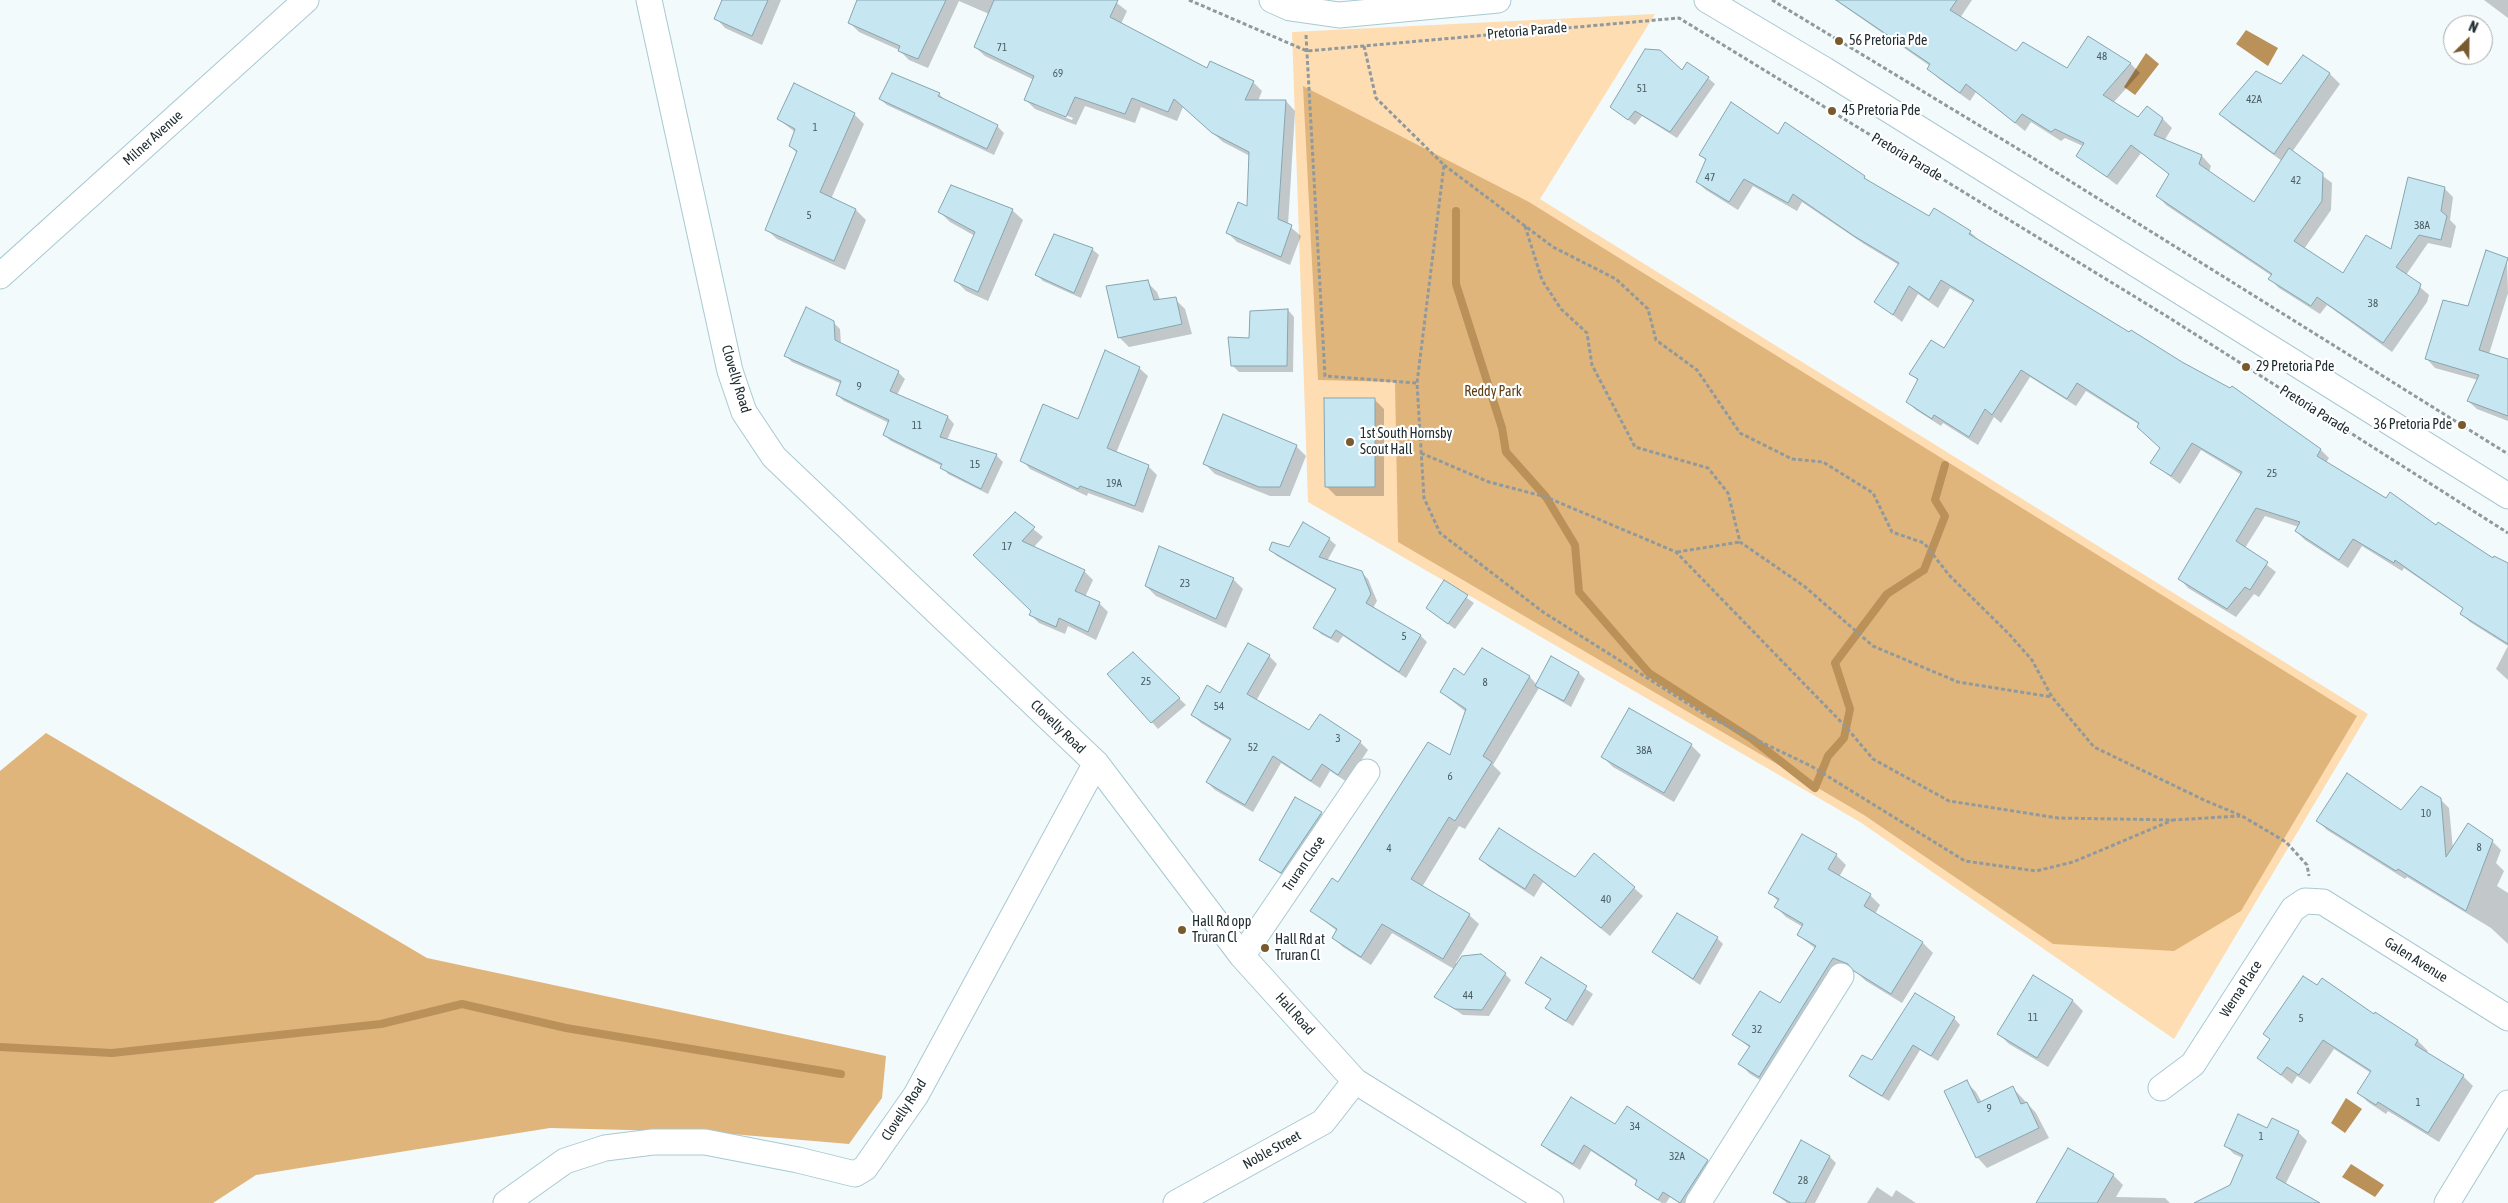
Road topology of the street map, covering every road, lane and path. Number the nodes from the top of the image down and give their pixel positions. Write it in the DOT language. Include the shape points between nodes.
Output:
graph roads {
  1 [pos="306,0"];
  2 [pos="649,0"];
  3 [pos="1190,0"];
  4 [pos="1272,0"];
  5 [pos="1498,0"];
  6 [pos="1707,0"];
  7 [pos="1772,0"];
  8 [pos="1305,10"];
  9 [pos="1364,46"];
  10 [pos="1307,51"];
  11 [pos="1444,165"];
  12 [pos="1525,225"];
  13 [pos="0,276"];
  14 [pos="1417,383"];
  15 [pos="1421,453"];
  16 [pos="2508,454"];
  17 [pos="2508,496"];
  18 [pos="2508,533"];
  19 [pos="1740,542"];
  20 [pos="1676,552"];
  21 [pos="2052,697"];
  22 [pos="1096,764"];
  23 [pos="1367,772"];
  24 [pos="2242,816"];
  25 [pos="2173,820"];
  26 [pos="2319,901"];
  27 [pos="1242,956"];
  28 [pos="1841,976"];
  29 [pos="2508,1018"];
  30 [pos="1355,1081"];
  31 [pos="2161,1088"];
  32 [pos="2508,1103"];
  33 [pos="506,1203"];
  34 [pos="1176,1203"];
  35 [pos="1551,1203"];
  36 [pos="1698,1203"];
  37 [pos="2447,1203"];
  1 -- 13 [label="street, Milner Avenue"];
  2 -- 22 [label="street, Clovelly Road" via="730,371 744,412 774,457"];
  3 -- 10 [label="path, Pretoria Parade"];
  4 -- 8 [label="street"];
  5 -- 8 [label="street" via="1340,14"];
  6 -- 17 [label="street"];
  7 -- 16 [label="path"];
  8 -- 10 [label="path"];
  9 -- 10 [label="path, Pretoria Parade"];
  9 -- 11 [label="path" via="1376,98"];
  9 -- 18 [label="path, Pretoria Parade" via="1679,18 2168,317"];
  10 -- 14 [label="path" via="1325,376"];
  11 -- 12 [label="path"];
  11 -- 14 [label="path"];
  12 -- 19 [label="path" via="1542,280 1561,309 1586,332 1592,364 1635,447 1708,468 1728,493"];
  12 -- 21 [label="path" via="1553,248 1616,279 1648,309 1656,340 1697,370 1740,433 1792,460 1823,462 1873,493 1892,532 1924,544 1949,575 2032,660"];
  14 -- 15 [label="path"];
  15 -- 20 [label="path" via="1489,482 1546,497"];
  15 -- 25 [label="path" via="1424,498 1440,533 1543,612 1709,717 1811,766 1965,861 2036,871 2073,862"];
  19 -- 20 [label="path"];
  19 -- 21 [label="path" via="1804,586 1873,646 1958,682"];
  20 -- 25 [label="path" via="1846,727 1873,759 1949,800 2058,818"];
  21 -- 24 [label="path" via="2094,747"];
  22 -- 27 [label="street, Hall Road"];
  22 -- 33 [label="street, Clovelly Road" via="916,1095 865,1168 855,1174 704,1142 653,1142 605,1148 565,1161"];
  23 -- 27 [label="street, Truran Close"];
  24 -- 25 [label="path"];
  24 -- 26 [label="path" via="2286,842 2307,865"];
  26 -- 29 [label="street, Galen Avenue"];
  26 -- 31 [label="street, Werna Place" via="2305,901 2293,909 2193,1064"];
  27 -- 30 [label="street, Hall Road"];
  28 -- 36 [label="street"];
  30 -- 34 [label="street, Noble Street" via="1323,1122"];
  30 -- 35 [label="street, Hall Road"];
  32 -- 37 [label="street"];
}
